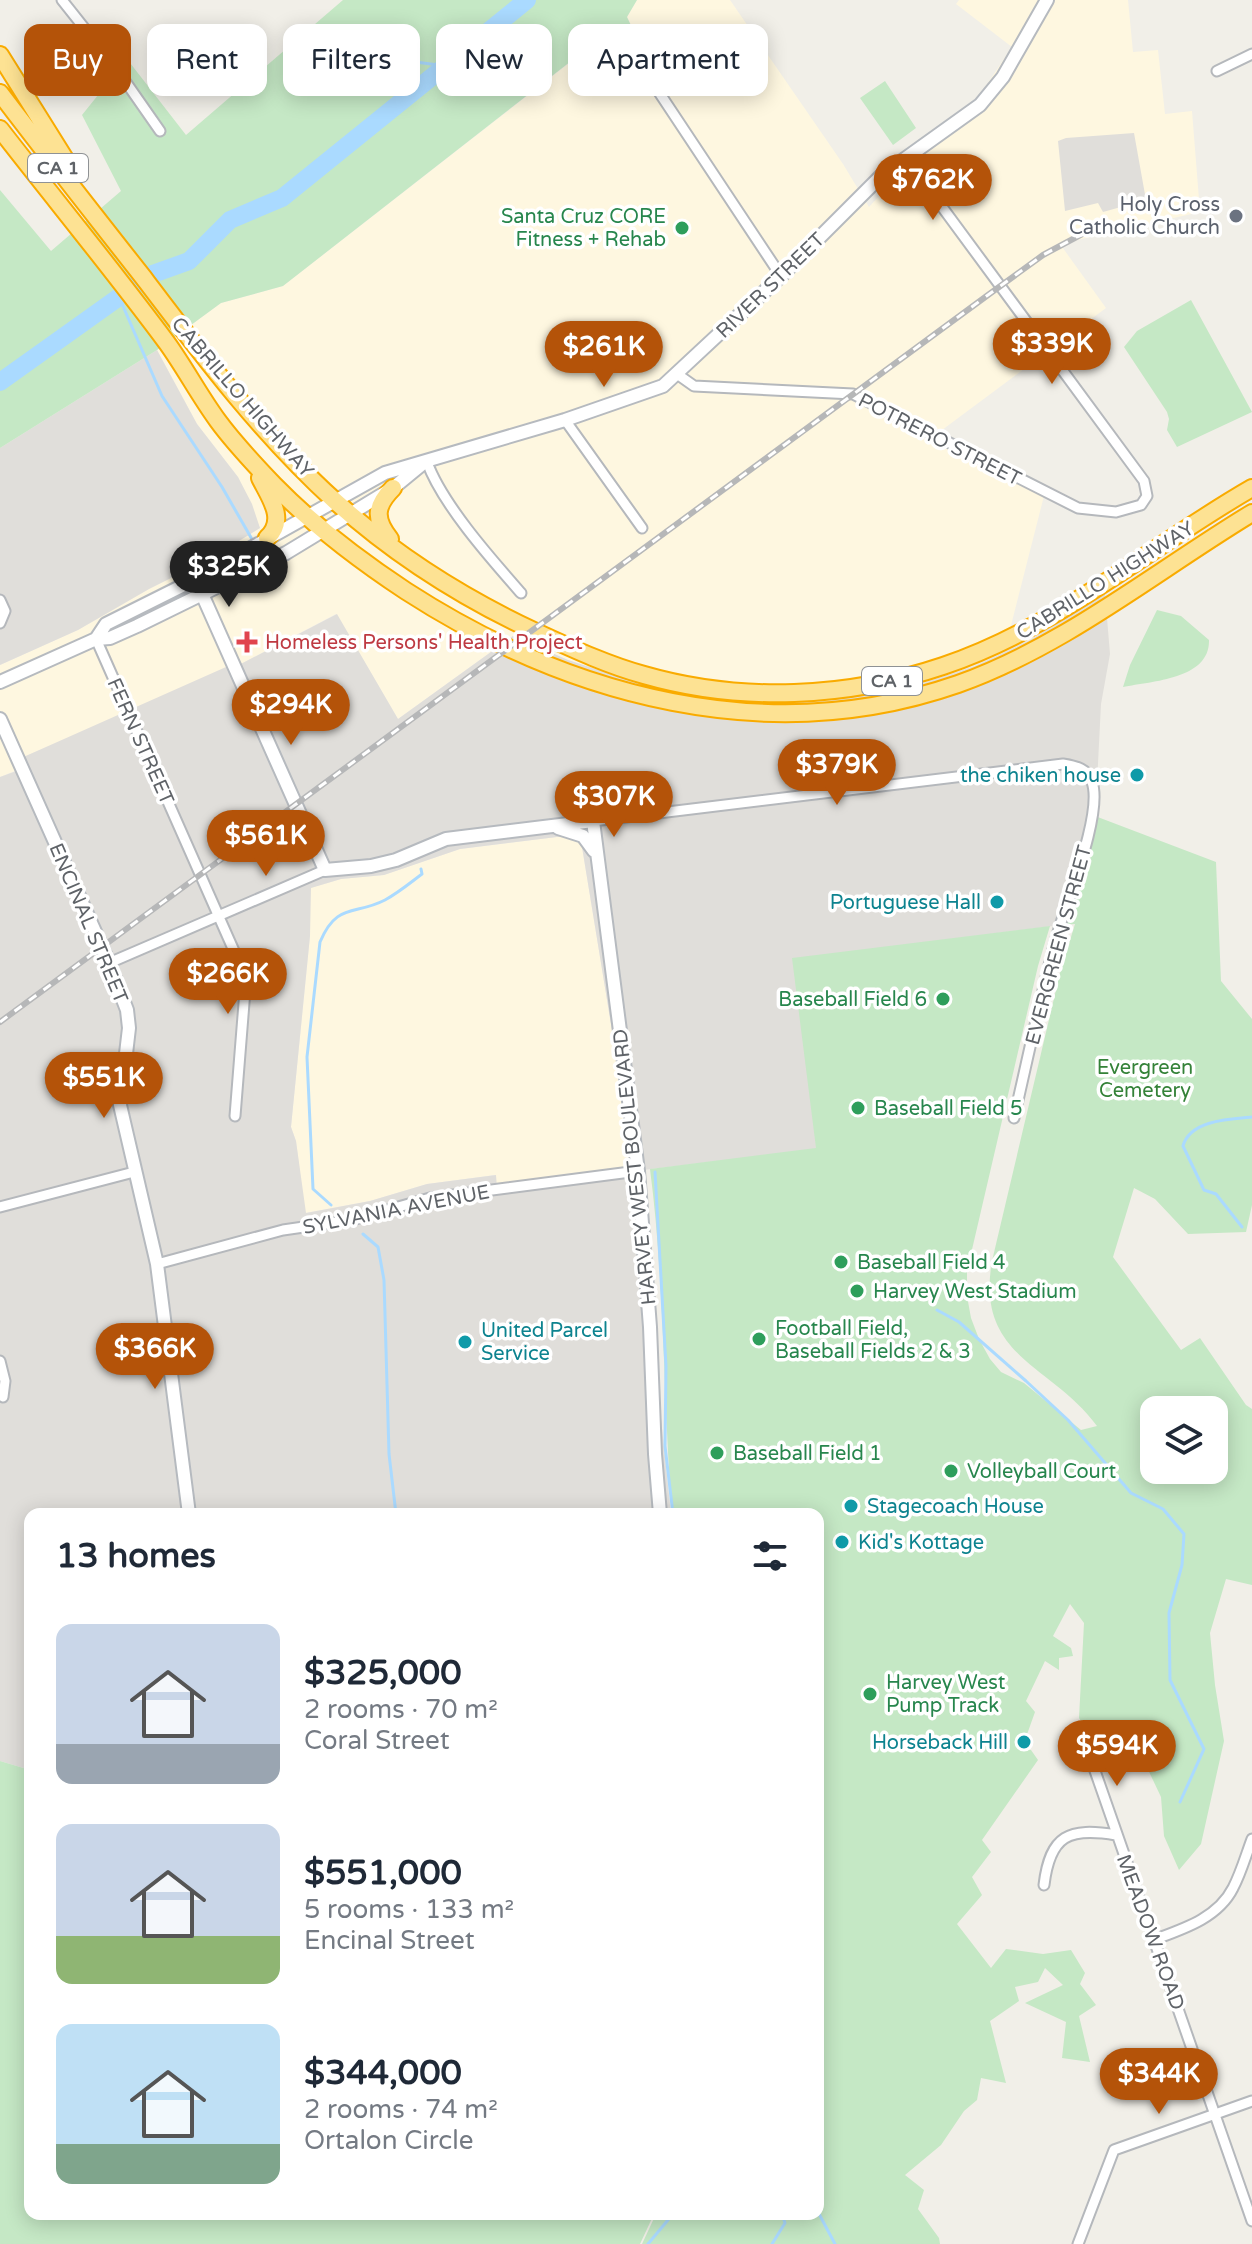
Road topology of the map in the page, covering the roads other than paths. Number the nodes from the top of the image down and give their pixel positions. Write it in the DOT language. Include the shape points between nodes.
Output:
graph roads {
  1 [pos="62,0"];
  2 [pos="1047,0"];
  3 [pos="1252,54"];
  4 [pos="0,55"];
  5 [pos="1217,71"];
  6 [pos="0,93"];
  7 [pos="662,96"];
  8 [pos="160,131"];
  9 [pos="0,132"];
  10 [pos="906,158"];
  11 [pos="112,238"];
  12 [pos="781,276"];
  13 [pos="677,374"];
  14 [pos="565,420"];
  15 [pos="250,459"];
  16 [pos="424,464"];
  17 [pos="393,488"];
  18 [pos="1252,488"];
  19 [pos="335,500"];
  20 [pos="1252,513"];
  21 [pos="351,514"];
  22 [pos="306,516"];
  23 [pos="642,528"];
  24 [pos="324,531"];
  25 [pos="267,538"];
  26 [pos="403,555"];
  27 [pos="521,593"];
  28 [pos="202,594"];
  29 [pos="0,600"];
  30 [pos="0,623"];
  31 [pos="96,639"];
  32 [pos="0,682"];
  33 [pos="0,719"];
  34 [pos="593,821"];
  35 [pos="551,826"];
  36 [pos="599,862"];
  37 [pos="325,870"];
  38 [pos="220,917"];
  39 [pos="109,963"];
  40 [pos="235,1116"];
  41 [pos="1014,1118"];
  42 [pos="638,1171"];
  43 [pos="134,1172"];
  44 [pos="0,1207"];
  45 [pos="157,1264"];
  46 [pos="0,1361"];
  47 [pos="3,1397"];
  48 [pos="188,1508"];
  49 [pos="660,1508"];
  50 [pos="1087,1741"];
  51 [pos="1116,1835"];
  52 [pos="1252,1839"];
  53 [pos="1044,1885"];
  54 [pos="1153,1940"];
  55 [pos="1252,2101"];
  56 [pos="1215,2114"];
  57 [pos="1252,2221"];
  58 [pos="1078,2244"];
  1 -- 8 [label="street"];
  2 -- 10 [label="street, RIVER STREET" via="993,91"];
  3 -- 5 [label="street"];
  4 -- 11 [label="highway"];
  6 -- 11 [label="highway, CABRILLO HIGHWAY / CA 1"];
  7 -- 12 [label="street"];
  9 -- 15 [label="highway, CABRILLO HIGHWAY / CA 1" via="166,342 221,426"];
  10 -- 12 [label="street, RIVER STREET" via="881,176"];
  10 -- 13 [label="street, POTRERO STREET" via="1144,481 1147,496 1141,505 1128,511 1078,508 853,394 694,386"];
  11 -- 19 [label="highway, CABRILLO HIGHWAY / CA 1" via="268,433"];
  12 -- 13 [label="street, RIVER STREET"];
  13 -- 14 [label="street, RIVER STREET" via="663,386"];
  14 -- 16 [label="street, RIVER STREET"];
  14 -- 23 [label="street"];
  15 -- 22 [label="highway, CABRILLO HIGHWAY / CA 1"];
  15 -- 25 [label="highway" via="277,516 276,528"];
  16 -- 17 [label="street, RIVER STREET"];
  16 -- 19 [label="street, RIVER STREET" via="395,469"];
  16 -- 27 [label="street"];
  17 -- 21 [label="street, RIVER STREET"];
  17 -- 26 [label="highway" via="377,518"];
  18 -- 26 [label="highway, CABRILLO HIGHWAY / CA 1" via="1046,620 996,645 915,675 819,691 731,691 625,669 497,613"];
  19 -- 21 [label="highway, CABRILLO HIGHWAY / CA 1"];
  19 -- 22 [label="street, RIVER STREET"];
  20 -- 24 [label="highway, CABRILLO HIGHWAY / CA 1" via="1059,636 1000,667 907,699 799,714 679,705 546,664 435,609"];
  21 -- 24 [label="street, RIVER STREET"];
  21 -- 26 [label="highway, CABRILLO HIGHWAY / CA 1"];
  22 -- 24 [label="highway, CABRILLO HIGHWAY / CA 1"];
  22 -- 25 [label="street, RIVER STREET"];
  24 -- 28 [label="street, RIVER STREET"];
  25 -- 31 [label="street, RIVER STREET" via="106,624"];
  28 -- 31 [label="street, RIVER STREET" via="110,638"];
  28 -- 37 [label="street"];
  29 -- 30 [label="street" via="5,614"];
  31 -- 32 [label="street, RIVER STREET"];
  31 -- 38 [label="street, FERN STREET"];
  33 -- 39 [label="street, ENCINAL STREET"];
  34 -- 35 [label="street"];
  34 -- 36 [label="street, HARVEY WEST BOULEVARD"];
  34 -- 41 [label="street, EVERGREEN STREET" via="1063,764 1087,773 1094,804 1086,844 1054,947"];
  35 -- 36 [label="street" via="583,836"];
  35 -- 37 [label="street" via="446,839 396,860"];
  36 -- 42 [label="street, HARVEY WEST BOULEVARD"];
  37 -- 38 [label="street"];
  38 -- 39 [label="street"];
  38 -- 40 [label="street, FERN STREET" via="246,978"];
  39 -- 43 [label="street, ENCINAL STREET" via="127,1010 120,1105"];
  42 -- 45 [label="street, SYLVANIA AVENUE" via="430,1198"];
  42 -- 49 [label="street, HARVEY WEST BOULEVARD"];
  43 -- 44 [label="street"];
  43 -- 45 [label="street, ENCINAL STREET"];
  45 -- 48 [label="street, ENCINAL STREET"];
  46 -- 47 [label="street"];
  50 -- 51 [label="street"];
  51 -- 53 [label="street, MEADOW ROAD" via="1079,1831 1063,1838 1051,1850"];
  51 -- 54 [label="street, MEADOW ROAD"];
  52 -- 54 [label="street" via="1233,1890 1217,1908 1187,1928"];
  54 -- 56 [label="street, MEADOW ROAD"];
  55 -- 56 [label="street"];
  56 -- 57 [label="street, MEADOW ROAD"];
  56 -- 58 [label="street" via="1114,2150"];
}
